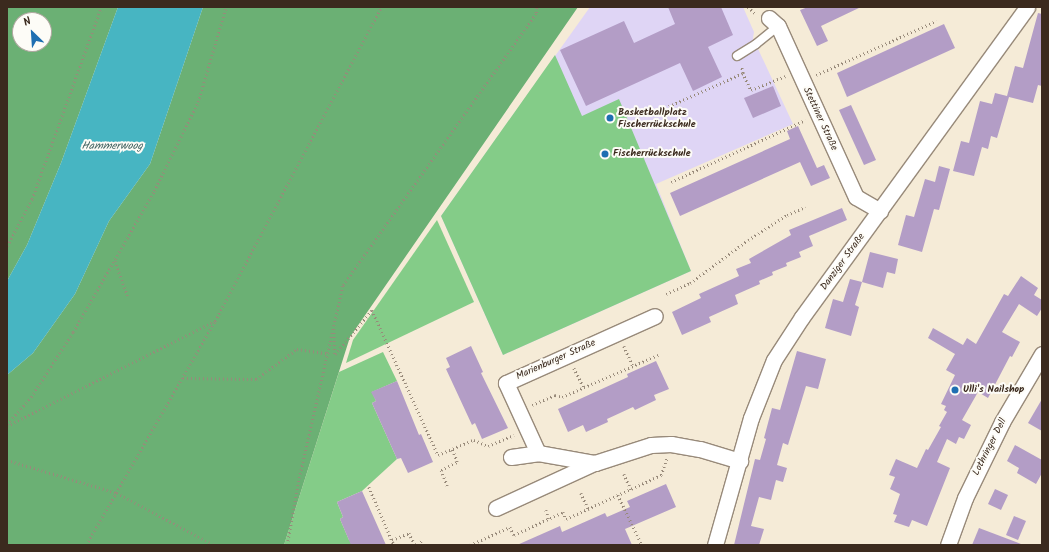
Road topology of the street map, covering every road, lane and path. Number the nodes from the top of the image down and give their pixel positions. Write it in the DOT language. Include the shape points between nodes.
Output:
graph roads {
  1 [pos="101,7"];
  2 [pos="226,7"];
  3 [pos="381,7"];
  4 [pos="536,7"];
  5 [pos="748,7"];
  6 [pos="1027,7"];
  7 [pos="750,10"];
  8 [pos="936,21"];
  9 [pos="773,22"];
  10 [pos="737,56"];
  11 [pos="743,73"];
  12 [pos="773,81"];
  13 [pos="803,81"];
  14 [pos="626,114"];
  15 [pos="796,125"];
  16 [pos="671,182"];
  17 [pos="805,207"];
  18 [pos="880,211"];
  19 [pos="7,246"];
  20 [pos="115,261"];
  21 [pos="666,294"];
  22 [pos="128,296"];
  23 [pos="655,316"];
  24 [pos="215,321"];
  25 [pos="334,326"];
  26 [pos="618,332"];
  27 [pos="327,353"];
  28 [pos="1042,354"];
  29 [pos="568,355"];
  30 [pos="658,355"];
  31 [pos="633,366"];
  32 [pos="183,378"];
  33 [pos="584,388"];
  34 [pos="518,411"];
  35 [pos="7,425"];
  36 [pos="527,429"];
  37 [pos="671,444"];
  38 [pos="452,449"];
  39 [pos="538,453"];
  40 [pos="511,457"];
  41 [pos="7,460"];
  42 [pos="740,462"];
  43 [pos="595,463"];
  44 [pos="624,474"];
  45 [pos="447,486"];
  46 [pos="369,487"];
  47 [pos="631,489"];
  48 [pos="117,493"];
  49 [pos="581,493"];
  50 [pos="618,495"];
  51 [pos="496,508"];
  52 [pos="588,508"];
  53 [pos="546,510"];
  54 [pos="549,519"];
  55 [pos="392,540"];
  56 [pos="421,541"];
  57 [pos="86,545"];
  58 [pos="214,545"];
  59 [pos="287,545"];
  60 [pos="394,545"];
  61 [pos="415,545"];
  62 [pos="418,545"];
  63 [pos="470,545"];
  64 [pos="642,545"];
  65 [pos="715,545"];
  66 [pos="948,545"];
  1 -- 19 [label="path" via="32,199"];
  2 -- 20 [label="path" via="198,102"];
  3 -- 24 [label="path"];
  4 -- 25 [label="path" via="536,13 343,285"];
  5 -- 7 [label="path"];
  6 -- 18 [label="street, Danziger Straße"];
  8 -- 13 [label="path"];
  9 -- 10 [label="lane" via="756,44"];
  9 -- 13 [label="street, Stettiner Straße"];
  10 -- 11 [label="path"];
  11 -- 12 [label="path" via="751,90"];
  11 -- 14 [label="path" via="654,113"];
  13 -- 18 [label="street, Stettiner Straße" via="856,197"];
  15 -- 16 [label="path"];
  17 -- 21 [label="path" via="787,215 748,240 690,283"];
  18 -- 42 [label="street, Danziger Straße" via="774,360 751,418"];
  20 -- 22 [label="path"];
  20 -- 35 [label="path" via="31,397"];
  23 -- 26 [label="street, Marienburger Straße"];
  24 -- 32 [label="path"];
  24 -- 35 [label="path"];
  25 -- 27 [label="path"];
  25 -- 38 [label="path" via="335,354 372,310 438,455"];
  26 -- 29 [label="street, Marienburger Straße"];
  26 -- 31 [label="path"];
  27 -- 32 [label="path" via="297,349 256,380"];
  27 -- 59 [label="path"];
  28 -- 66 [label="street, Lothringer Dell" via="1002,422 965,498"];
  29 -- 33 [label="path"];
  29 -- 34 [label="street, Marienburger Straße" via="506,383"];
  30 -- 31 [label="path"];
  31 -- 33 [label="path"];
  32 -- 48 [label="path"];
  33 -- 34 [label="path" via="562,397 555,395"];
  34 -- 36 [label="street, Marienburger Straße"];
  36 -- 38 [label="path" via="488,446 474,440"];
  36 -- 39 [label="street, Marienburger Straße"];
  37 -- 42 [label="street" via="700,449"];
  37 -- 43 [label="street" via="651,445"];
  37 -- 47 [label="path" via="662,475"];
  38 -- 45 [label="path" via="457,462 440,470"];
  39 -- 40 [label="street"];
  39 -- 43 [label="street"];
  41 -- 48 [label="path"];
  42 -- 65 [label="street, Danziger Straße"];
  43 -- 51 [label="street"];
  44 -- 47 [label="path"];
  46 -- 55 [label="path"];
  47 -- 50 [label="path"];
  48 -- 57 [label="path"];
  48 -- 58 [label="path"];
  49 -- 52 [label="path"];
  50 -- 52 [label="path"];
  50 -- 64 [label="path"];
  52 -- 54 [label="path" via="566,518 563,512"];
  53 -- 54 [label="path"];
  54 -- 63 [label="path" via="514,535 510,527"];
  55 -- 60 [label="path"];
  55 -- 61 [label="path" via="409,533"];
  56 -- 62 [label="path"];
}
